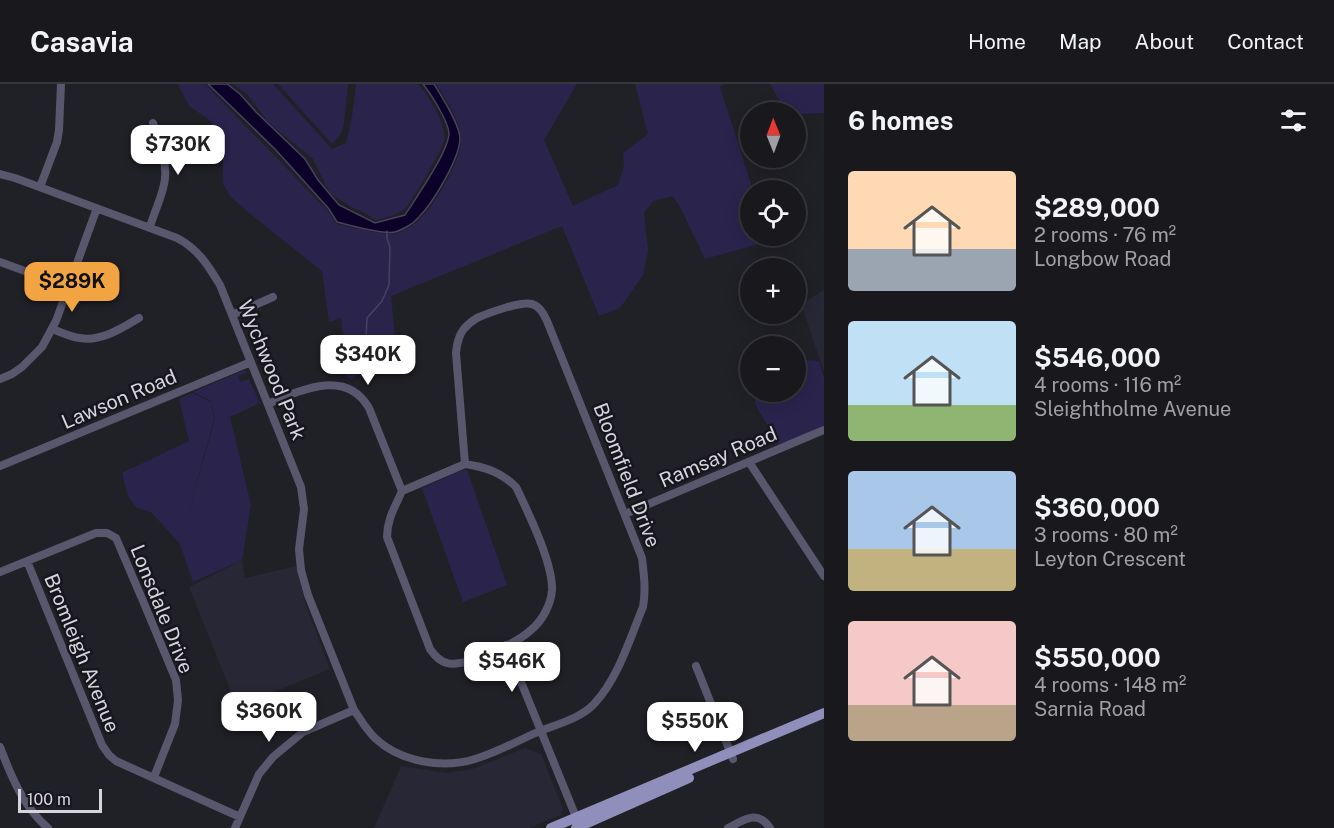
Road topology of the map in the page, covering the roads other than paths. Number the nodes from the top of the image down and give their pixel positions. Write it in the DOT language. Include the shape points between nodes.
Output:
graph roads {
  1 [pos="61,84"];
  2 [pos="153,123"];
  3 [pos="0,174"];
  4 [pos="40,187"];
  5 [pos="97,208"];
  6 [pos="150,227"];
  7 [pos="0,262"];
  8 [pos="69,287"];
  9 [pos="273,297"];
  10 [pos="232,315"];
  11 [pos="139,318"];
  12 [pos="52,329"];
  13 [pos="251,362"];
  14 [pos="0,379"];
  15 [pos="268,404"];
  16 [pos="824,430"];
  17 [pos="749,462"];
  18 [pos="1,464"];
  19 [pos="465,464"];
  20 [pos="402,491"];
  21 [pos="625,514"];
  22 [pos="27,561"];
  23 [pos="0,572"];
  24 [pos="824,576"];
  25 [pos="506,645"];
  26 [pos="696,666"];
  27 [pos="354,710"];
  28 [pos="824,713"];
  29 [pos="824,720"];
  30 [pos="541,731"];
  31 [pos="1,751"];
  32 [pos="732,756"];
  33 [pos="154,777"];
  34 [pos="240,817"];
  35 [pos="579,825"];
  36 [pos="48,828"];
  37 [pos="235,828"];
  38 [pos="550,828"];
  39 [pos="728,828"];
  40 [pos="770,828"];
  1 -- 4 [label="street" via="57,142"];
  2 -- 6 [label="street" via="163,155 165,181"];
  3 -- 4 [label="street, Wychwood Park"];
  4 -- 5 [label="street, Wychwood Park"];
  5 -- 6 [label="street, Wychwood Park"];
  5 -- 8 [label="street"];
  6 -- 10 [label="street, Wychwood Park" via="186,243 201,256 220,285"];
  7 -- 8 [label="street"];
  8 -- 12 [label="street"];
  9 -- 10 [label="street"];
  10 -- 13 [label="street, Wychwood Park"];
  11 -- 12 [label="street" via="96,338 78,338"];
  12 -- 14 [label="street" via="33,357"];
  13 -- 15 [label="street, Wychwood Park"];
  13 -- 18 [label="street, Lawson Road"];
  15 -- 20 [label="street" via="312,388 342,385 355,392 369,408"];
  15 -- 27 [label="street, Wychwood Park" via="301,487 299,549 304,582"];
  16 -- 17 [label="street, Ramsay Road"];
  17 -- 21 [label="street, Ramsay Road"];
  17 -- 24 [label="street"];
  19 -- 20 [label="street"];
  19 -- 21 [label="street, Bloomfield Drive" via="456,352 462,332 477,318 532,304 548,321"];
  19 -- 25 [label="street" via="501,474 516,487 550,569 552,589 547,609 532,630"];
  20 -- 25 [label="street" via="388,520 387,537 436,658 446,663 469,662"];
  21 -- 30 [label="street, Bloomfield Drive" via="642,558 646,585 643,607 603,693 586,711"];
  22 -- 23 [label="street, Lonsdale Drive"];
  22 -- 33 [label="street, Bromleigh Avenue" via="102,745 116,761"];
  22 -- 33 [label="street, Lonsdale Drive" via="96,533 116,538 176,680 175,724"];
  25 -- 30 [label="street"];
  26 -- 32 [label="street"];
  27 -- 30 [label="street, Bloomfield Drive" via="376,739 394,752 433,763 475,759"];
  27 -- 34 [label="street" via="303,732 280,750 259,774"];
  28 -- 32 [label="main road"];
  29 -- 32 [label="main road"];
  30 -- 35 [label="street"];
  31 -- 36 [label="street" via="17,788"];
  32 -- 35 [label="main road"];
  33 -- 34 [label="street, Bromleigh Avenue"];
  34 -- 37 [label="street"];
  35 -- 38 [label="main road"];
  39 -- 40 [label="street" via="749,817 758,817"];
}
